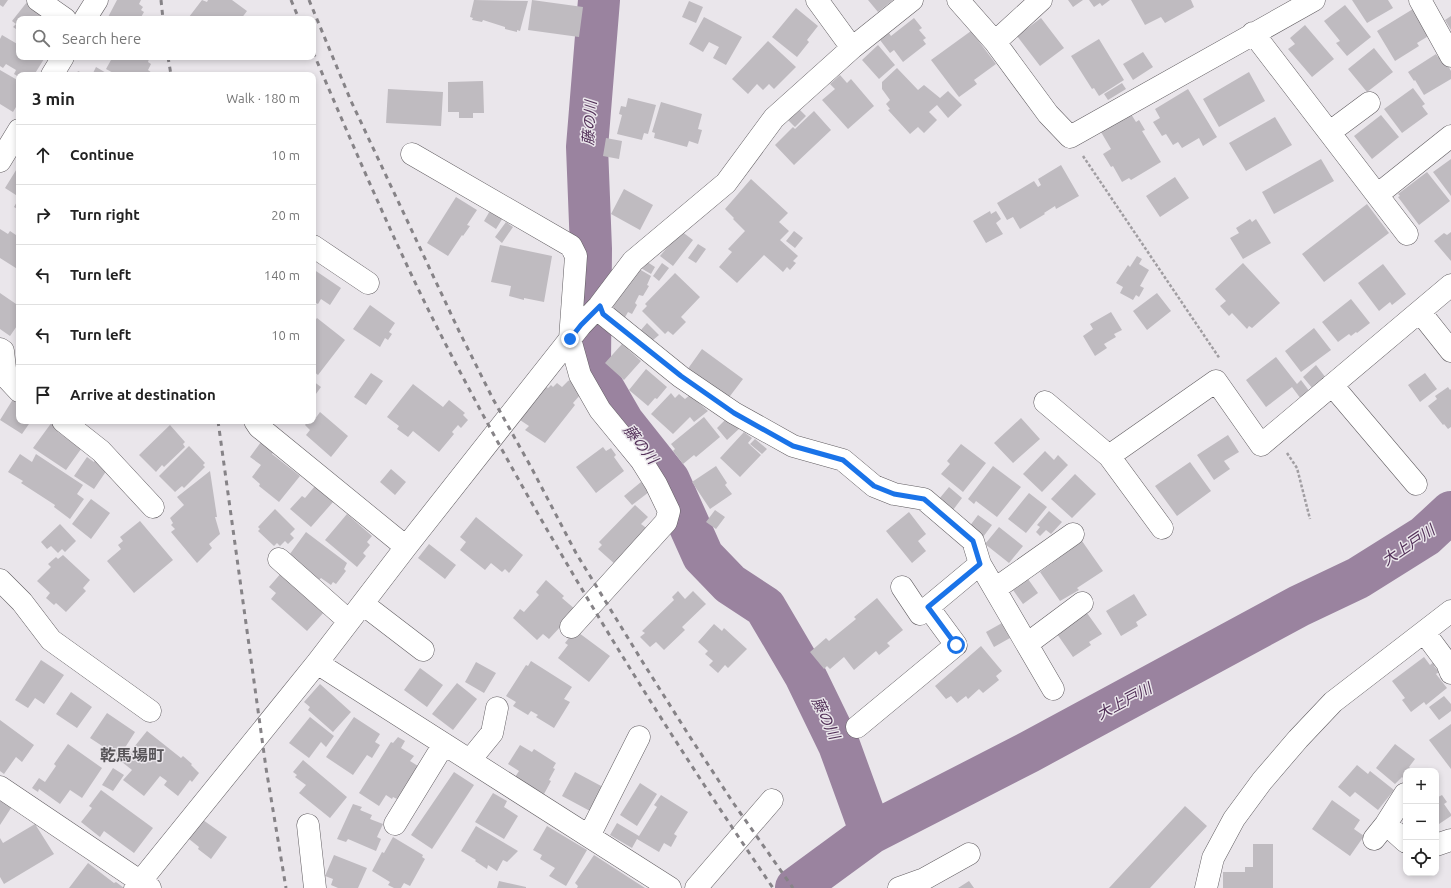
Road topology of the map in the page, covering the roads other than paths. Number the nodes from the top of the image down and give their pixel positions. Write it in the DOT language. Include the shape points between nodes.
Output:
graph roads {
  1 [pos="38,0"];
  2 [pos="97,0"];
  3 [pos="817,0"];
  4 [pos="912,0"];
  5 [pos="958,0"];
  6 [pos="1041,0"];
  7 [pos="1314,0"];
  8 [pos="1420,0"];
  9 [pos="61,16"];
  10 [pos="87,16"];
  11 [pos="1253,34"];
  12 [pos="995,42"];
  13 [pos="852,48"];
  14 [pos="1451,56"];
  15 [pos="61,60"];
  16 [pos="54,72"];
  17 [pos="1369,103"];
  18 [pos="1330,132"];
  19 [pos="16,134"];
  20 [pos="1451,136"];
  21 [pos="412,154"];
  22 [pos="1,156"];
  23 [pos="1377,195"];
  24 [pos="1407,234"];
  25 [pos="316,248"];
  26 [pos="368,283"];
  27 [pos="1451,285"];
  28 [pos="598,308"];
  29 [pos="1420,312"];
  30 [pos="575,332"];
  31 [pos="0,349"];
  32 [pos="1451,351"];
  33 [pos="1332,385"];
  34 [pos="16,388"];
  35 [pos="1045,402"];
  36 [pos="67,424"];
  37 [pos="256,424"];
  38 [pos="1109,456"];
  39 [pos="1416,484"];
  40 [pos="153,507"];
  41 [pos="1162,528"];
  42 [pos="1073,534"];
  43 [pos="406,547"];
  44 [pos="279,559"];
  45 [pos="980,564"];
  46 [pos="0,580"];
  47 [pos="902,587"];
  48 [pos="995,589"];
  49 [pos="1082,603"];
  50 [pos="363,604"];
  51 [pos="928,607"];
  52 [pos="1451,611"];
  53 [pos="349,621"];
  54 [pos="571,627"];
  55 [pos="1424,632"];
  56 [pos="1027,644"];
  57 [pos="422,650"];
  58 [pos="317,663"];
  59 [pos="1451,674"];
  60 [pos="1054,689"];
  61 [pos="497,708"];
  62 [pos="150,711"];
  63 [pos="857,727"];
  64 [pos="639,737"];
  65 [pos="444,744"];
  66 [pos="470,760"];
  67 [pos="0,787"];
  68 [pos="1403,798"];
  69 [pos="772,800"];
  70 [pos="395,824"];
  71 [pos="589,836"];
  72 [pos="316,837"];
  73 [pos="1451,840"];
  74 [pos="1403,841"];
  75 [pos="1439,844"];
  76 [pos="969,854"];
  77 [pos="142,886"];
  78 [pos="906,887"];
  79 [pos="315,888"];
  80 [pos="670,888"];
  81 [pos="696,888"];
  82 [pos="1206,888"];
  1 -- 9 [label="street"];
  2 -- 10 [label="street"];
  3 -- 13 [label="street"];
  4 -- 13 [label="street"];
  5 -- 12 [label="street"];
  6 -- 12 [label="street"];
  7 -- 11 [label="street"];
  8 -- 14 [label="street"];
  11 -- 12 [label="street" via="1070,137 1048,114"];
  11 -- 18 [label="street"];
  13 -- 28 [label="street" via="774,118 726,183 633,261"];
  15 -- 16 [label="street"];
  17 -- 18 [label="street"];
  18 -- 23 [label="street"];
  19 -- 22 [label="street"];
  20 -- 23 [label="street"];
  21 -- 30 [label="street" via="571,246 576,256"];
  23 -- 24 [label="street"];
  25 -- 26 [label="street"];
  27 -- 29 [label="street"];
  28 -- 30 [label="street"];
  28 -- 45 [label="street" via="681,376 734,413 793,446 843,460 874,486 894,494 924,499 973,541"];
  29 -- 32 [label="street"];
  29 -- 33 [label="street"];
  30 -- 43 [label="street"];
  30 -- 54 [label="street" via="580,375 600,410 641,460 669,510 666,522"];
  31 -- 34 [label="street" via="3,351 6,377"];
  33 -- 38 [label="street" via="1261,445 1216,381"];
  33 -- 39 [label="street"];
  35 -- 38 [label="street"];
  36 -- 40 [label="street" via="101,451"];
  37 -- 43 [label="street"];
  38 -- 41 [label="street"];
  42 -- 48 [label="street"];
  43 -- 50 [label="street"];
  44 -- 53 [label="street"];
  45 -- 48 [label="street"];
  45 -- 51 [label="street"];
  46 -- 62 [label="street" via="22,602 51,640"];
  47 -- 51 [label="street" via="920,614"];
  48 -- 56 [label="street"];
  49 -- 56 [label="street"];
  50 -- 53 [label="street"];
  50 -- 57 [label="street"];
  51 -- 63 [label="street" via="956,645"];
  52 -- 55 [label="street"];
  53 -- 58 [label="street"];
  55 -- 59 [label="street" via="1447,663"];
  55 -- 82 [label="street" via="1333,702 1262,781 1234,818 1213,858"];
  56 -- 60 [label="street"];
  58 -- 65 [label="street"];
  58 -- 77 [label="street"];
  61 -- 66 [label="street" via="492,733"];
  64 -- 71 [label="street"];
  65 -- 66 [label="street"];
  65 -- 70 [label="street"];
  66 -- 71 [label="street"];
  67 -- 77 [label="street"];
  68 -- 74 [label="street" via="1380,832"];
  69 -- 81 [label="street"];
  71 -- 80 [label="street"];
  72 -- 79 [label="street"];
  73 -- 75 [label="street"];
  76 -- 78 [label="street"];
}
